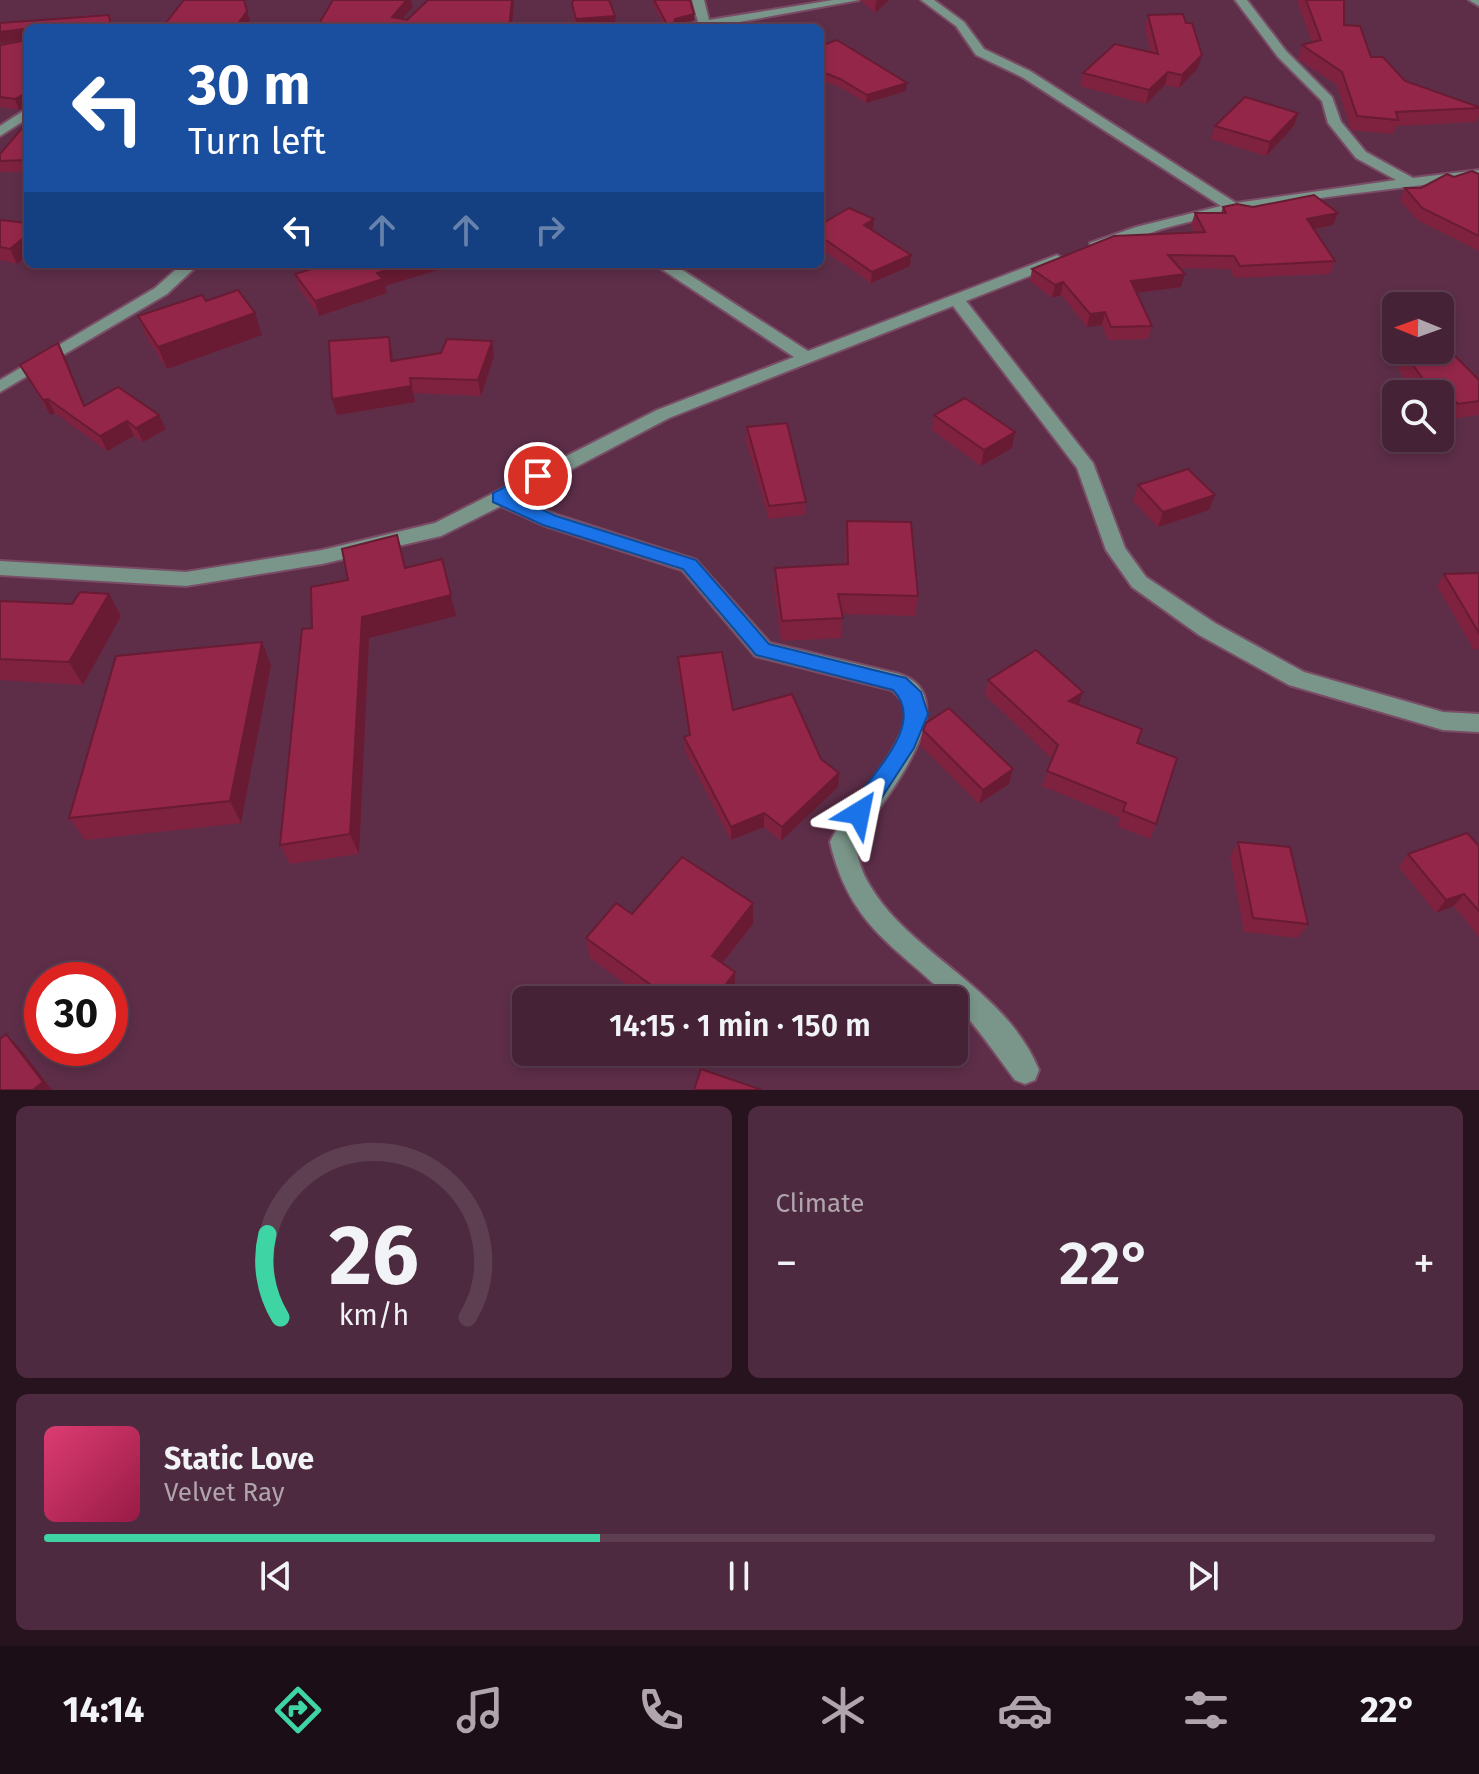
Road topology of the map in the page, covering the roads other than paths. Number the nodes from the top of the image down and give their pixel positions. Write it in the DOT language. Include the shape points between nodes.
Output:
graph roads {
  1 [pos="698,0"];
  2 [pos="853,0"];
  3 [pos="927,0"];
  4 [pos="1241,0"];
  5 [pos="704,24"];
  6 [pos="710,24"];
  7 [pos="24,115"];
  8 [pos="0,132"];
  9 [pos="1479,174"];
  10 [pos="1411,183"];
  11 [pos="1232,207"];
  12 [pos="187,268"];
  13 [pos="668,268"];
  14 [pos="956,299"];
  15 [pos="804,356"];
  16 [pos="0,387"];
  17 [pos="499,497"];
  18 [pos="0,568"];
  19 [pos="1479,723"];
  20 [pos="1025,1070"];
  1 -- 5 [label="street"];
  2 -- 6 [label="street"];
  3 -- 11 [label="street" via="960,24 980,52 1026,74"];
  4 -- 10 [label="street" via="1282,54 1328,100 1335,123 1361,155"];
  7 -- 8 [label="street"];
  9 -- 10 [label="street"];
  10 -- 11 [label="street"];
  11 -- 14 [label="street" via="1147,226"];
  12 -- 16 [label="street" via="161,291"];
  13 -- 15 [label="street"];
  14 -- 15 [label="street"];
  14 -- 19 [label="street" via="1086,467 1116,550 1139,582 1207,629 1297,679 1443,721"];
  15 -- 17 [label="street" via="663,414"];
  17 -- 18 [label="street" via="441,529 322,557 186,579"];
  17 -- 20 [label="street" via="550,520 689,565 763,650 899,683 914,697 917,714 907,742 842,842 845,865 868,910 976,1006"];
}
